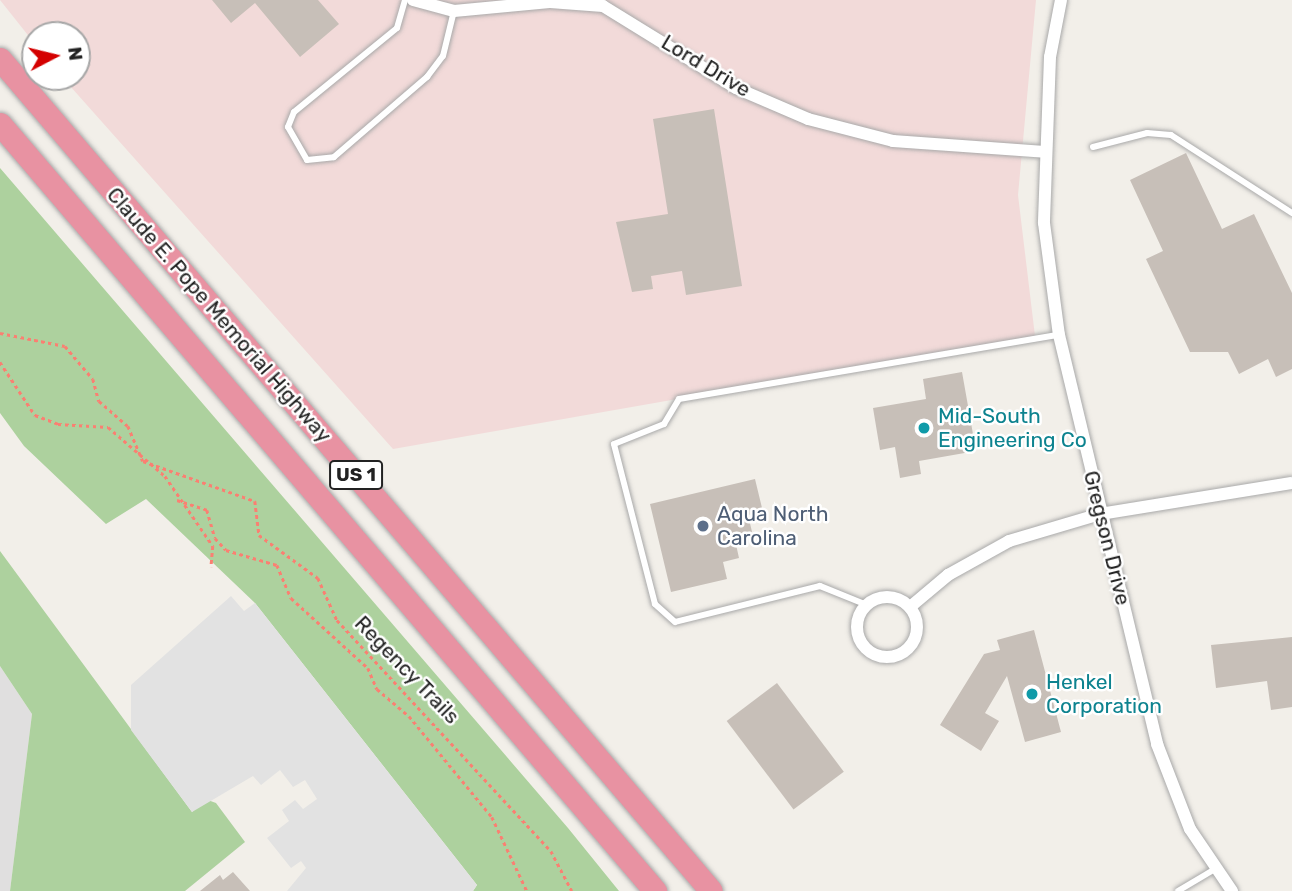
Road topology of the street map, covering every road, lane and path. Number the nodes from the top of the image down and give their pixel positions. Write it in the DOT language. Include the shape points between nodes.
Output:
graph roads {
  1 [pos="405,0"];
  2 [pos="414,0"];
  3 [pos="1061,0"];
  4 [pos="454,12"];
  5 [pos="0,59"];
  6 [pos="0,124"];
  7 [pos="1093,147"];
  8 [pos="1045,152"];
  9 [pos="1292,213"];
  10 [pos="0,333"];
  11 [pos="1059,335"];
  12 [pos="0,362"];
  13 [pos="143,461"];
  14 [pos="1292,483"];
  15 [pos="177,500"];
  16 [pos="1100,514"];
  17 [pos="211,568"];
  18 [pos="867,605"];
  19 [pos="910,607"];
  20 [pos="1215,869"];
  21 [pos="527,891"];
  22 [pos="572,891"];
  23 [pos="655,891"];
  24 [pos="711,891"];
  25 [pos="1178,891"];
  26 [pos="1232,891"];
  1 -- 4 [label="lane" via="397,28 295,112 288,127 307,160 334,157 427,78 443,56"];
  2 -- 4 [label="street, Lord Drive"];
  3 -- 8 [label="street, Gregson Drive"];
  4 -- 8 [label="street, Lord Drive" via="550,2 603,6 736,88 808,119 893,141"];
  5 -- 24 [label="highway, Claude E. Pope Memorial Highway / US 1"];
  6 -- 23 [label="highway, Claude E. Pope Memorial Highway / US 1"];
  7 -- 9 [label="lane" via="1147,133 1171,135"];
  8 -- 11 [label="street, Gregson Drive" via="1044,223"];
  10 -- 13 [label="path, Regency Trails" via="65,346 93,379 99,401 128,426"];
  11 -- 16 [label="street, Gregson Drive"];
  11 -- 18 [label="lane" via="679,398 664,424 614,444 655,604 675,622 820,586"];
  12 -- 13 [label="path, Regency Trails" via="35,415 108,427"];
  13 -- 15 [label="path, Regency Trails" via="165,476"];
  13 -- 22 [label="path, Regency Trails" via="255,501 259,535 318,578 337,620 551,851"];
  14 -- 16 [label="street"];
  15 -- 17 [label="path, Regency Trails" via="213,546"];
  15 -- 21 [label="path, Regency Trails" via="207,510 215,537 226,550 277,565 291,598 368,668 377,689 409,716 492,817"];
  16 -- 19 [label="street" via="990,549"];
  16 -- 20 [label="street, Gregson Drive" via="1157,744 1190,829"];
  18 -- 19 [label="street" via="885,597"];
  18 -- 19 [label="street" via="858,621 860,640 883,657 903,653 916,637"];
  20 -- 25 [label="lane"];
  20 -- 26 [label="street, Gregson Drive"];
}
